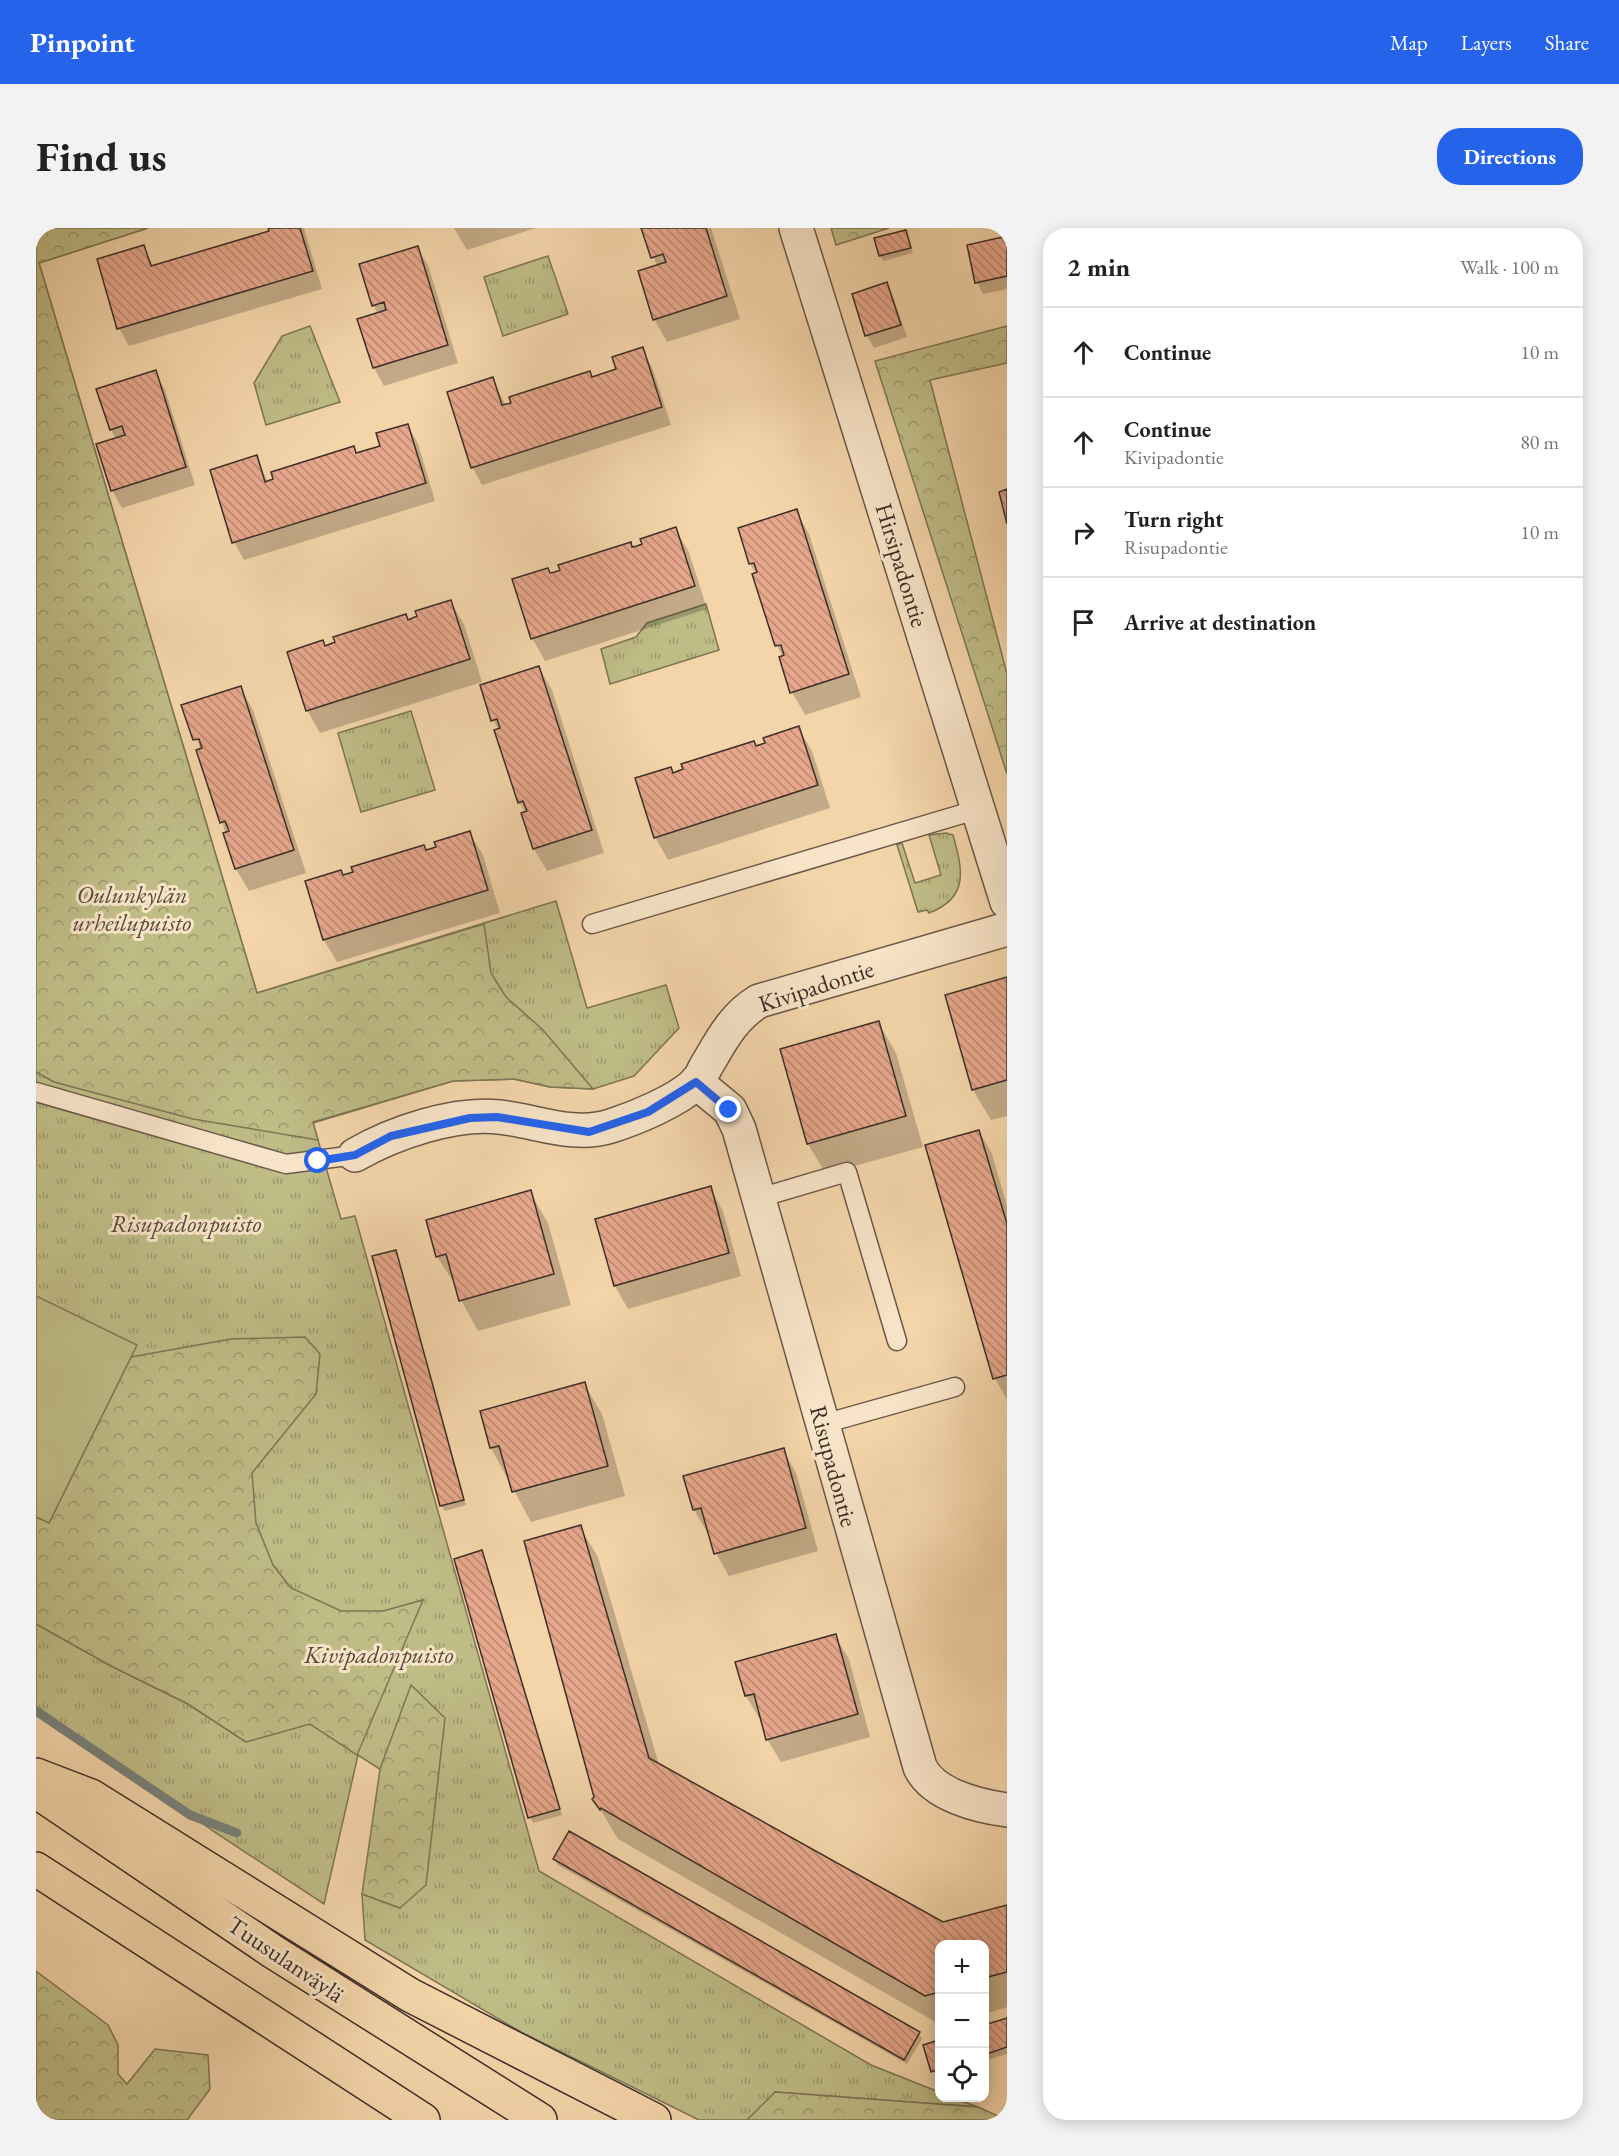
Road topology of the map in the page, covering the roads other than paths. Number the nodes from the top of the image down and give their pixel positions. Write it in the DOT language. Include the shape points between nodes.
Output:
graph roads {
  1 [pos="796,228"];
  2 [pos="979,808"];
  3 [pos="1007,902"];
  4 [pos="592,924"];
  5 [pos="1007,929"];
  6 [pos="696,1082"];
  7 [pos="36,1092"];
  8 [pos="355,1155"];
  9 [pos="759,1198"];
  10 [pos="897,1341"];
  11 [pos="955,1387"];
  12 [pos="823,1424"];
  13 [pos="36,1775"];
  14 [pos="36,1791"];
  15 [pos="1007,1810"];
  16 [pos="36,1869"];
  17 [pos="423,2120"];
  18 [pos="540,2120"];
  19 [pos="654,2120"];
  1 -- 2 [label="street, Hirsipadontie"];
  2 -- 3 [label="street, Hirsipadontie"];
  2 -- 4 [label="lane"];
  5 -- 6 [label="street, Kivipadontie" via="759,1001 730,1027"];
  6 -- 8 [label="street, Kivipadontie" via="648,1112 589,1132 497,1117 470,1118 391,1136"];
  6 -- 9 [label="street, Risupadontie" via="729,1110 739,1129"];
  7 -- 8 [label="lane" via="286,1164"];
  9 -- 10 [label="lane" via="847,1172"];
  9 -- 12 [label="street, Risupadontie"];
  11 -- 12 [label="lane"];
  12 -- 15 [label="street, Risupadontie" via="920,1767 933,1785 946,1792"];
  13 -- 19 [label="highway" via="91,1796 410,1995"];
  14 -- 18 [label="highway, Tuusulanväylä" via="272,1952"];
  16 -- 17 [label="highway"];
}
